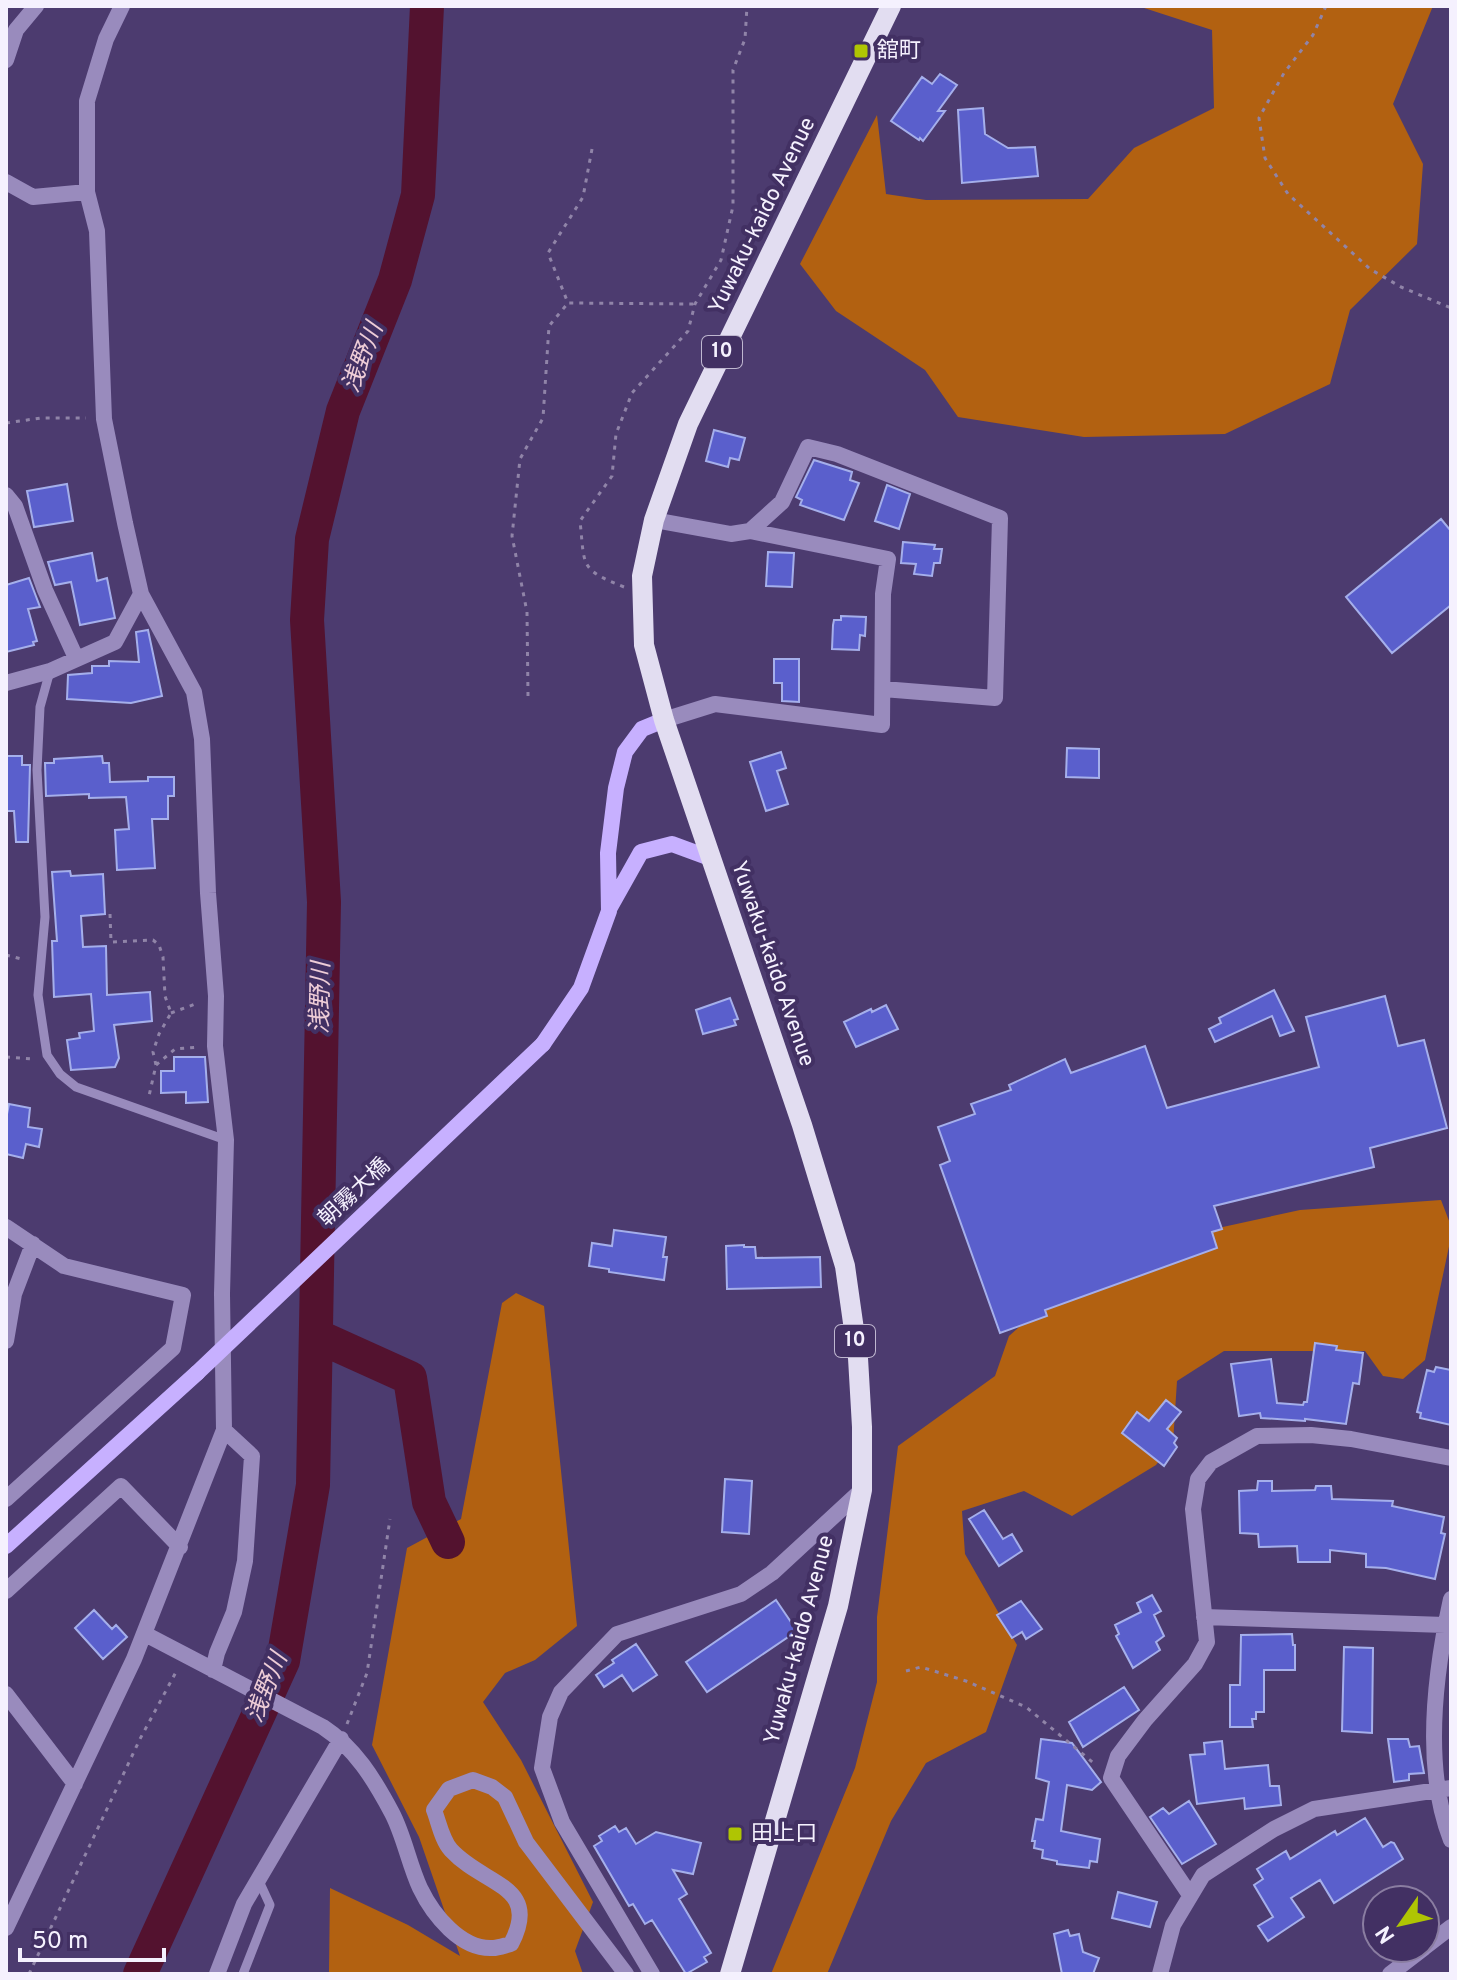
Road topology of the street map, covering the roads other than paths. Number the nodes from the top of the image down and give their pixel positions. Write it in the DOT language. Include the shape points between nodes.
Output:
graph roads {
  1 [pos="36,6"];
  2 [pos="122,6"];
  3 [pos="891,6"];
  4 [pos="6,60"];
  5 [pos="6,182"];
  6 [pos="87,192"];
  7 [pos="6,495"];
  8 [pos="654,520"];
  9 [pos="750,531"];
  10 [pos="141,594"];
  11 [pos="76,658"];
  12 [pos="50,671"];
  13 [pos="6,683"];
  14 [pos="883,689"];
  15 [pos="664,720"];
  16 [pos="710,858"];
  17 [pos="609,911"];
  18 [pos="226,1140"];
  19 [pos="6,1227"];
  20 [pos="33,1244"];
  21 [pos="6,1341"];
  22 [pos="224,1430"];
  23 [pos="1451,1458"];
  24 [pos="862,1490"];
  25 [pos="6,1499"];
  26 [pos="6,1546"];
  27 [pos="180,1547"];
  28 [pos="6,1591"];
  29 [pos="1451,1599"];
  30 [pos="1204,1617"];
  31 [pos="1445,1625"];
  32 [pos="145,1634"];
  33 [pos="217,1672"];
  34 [pos="6,1694"];
  35 [pos="341,1739"];
  36 [pos="75,1784"];
  37 [pos="1445,1790"];
  38 [pos="1451,1840"];
  39 [pos="258,1879"];
  40 [pos="1190,1895"];
  41 [pos="7,1923"];
  42 [pos="217,1974"];
  43 [pos="243,1974"];
  44 [pos="626,1974"];
  45 [pos="652,1974"];
  46 [pos="730,1974"];
  47 [pos="1160,1974"];
  1 -- 4 [label="street" via="16,30"];
  2 -- 6 [label="street" via="87,101"];
  3 -- 8 [label="main road, Yuwaku-kaido Avenue / 10" via="705,385"];
  5 -- 6 [label="street" via="33,197"];
  6 -- 10 [label="street" via="97,231 104,419"];
  7 -- 11 [label="street"];
  8 -- 9 [label="street" via="731,534"];
  8 -- 15 [label="main road, Yuwaku-kaido Avenue / 10" via="642,576 644,645"];
  9 -- 14 [label="street" via="888,559"];
  9 -- 14 [label="street" via="782,502 808,447 1000,518 995,698"];
  10 -- 11 [label="street" via="115,642"];
  10 -- 18 [label="street" via="194,692 202,739 215,1046"];
  11 -- 12 [label="street"];
  12 -- 13 [label="street"];
  12 -- 18 [label="lane" via="40,707 37,770 45,917 38,995 47,1055 76,1087"];
  14 -- 15 [label="street" via="882,725 715,704"];
  15 -- 16 [label="main road, Yuwaku-kaido Avenue / 10"];
  15 -- 17 [label="street" via="642,729 625,752 608,853"];
  16 -- 17 [label="street" via="672,844 641,852"];
  16 -- 24 [label="main road, Yuwaku-kaido Avenue / 10" via="845,1266 858,1358"];
  17 -- 26 [label="street, 朝霧大橋, bridge" via="581,988 543,1044 197,1373"];
  18 -- 22 [label="street"];
  19 -- 20 [label="street"];
  20 -- 21 [label="street" via="14,1294"];
  20 -- 25 [label="street" via="64,1266 183,1295 173,1348"];
  22 -- 27 [label="street"];
  22 -- 33 [label="street" via="252,1456 245,1561"];
  23 -- 30 [label="street" via="1311,1435 1257,1436 1211,1462 1198,1479 1193,1509"];
  24 -- 45 [label="street" via="772,1573 741,1594 617,1634 561,1692 550,1717 542,1768 562,1822"];
  24 -- 46 [label="main road, Yuwaku-kaido Avenue / 10" via="838,1606"];
  27 -- 28 [label="street" via="121,1486"];
  27 -- 32 [label="street"];
  29 -- 31 [label="street"];
  30 -- 31 [label="street"];
  30 -- 40 [label="street" via="1207,1642 1195,1664 1118,1756 1111,1778"];
  31 -- 37 [label="street" via="1434,1724"];
  32 -- 33 [label="street"];
  32 -- 36 [label="street"];
  33 -- 35 [label="street"];
  34 -- 36 [label="street"];
  35 -- 39 [label="street"];
  35 -- 44 [label="street" via="363,1764 393,1816 421,1889 465,1942 493,1949 511,1944 522,1911 508,1888 484,1877 448,1847 434,1810 449,1789 473,1780 505,1797 526,1842"];
  36 -- 41 [label="street"];
  37 -- 38 [label="street"];
  37 -- 40 [label="street" via="1314,1809 1203,1875"];
  39 -- 42 [label="street"];
  39 -- 43 [label="lane" via="270,1905"];
  40 -- 47 [label="street" via="1173,1925"];
}
